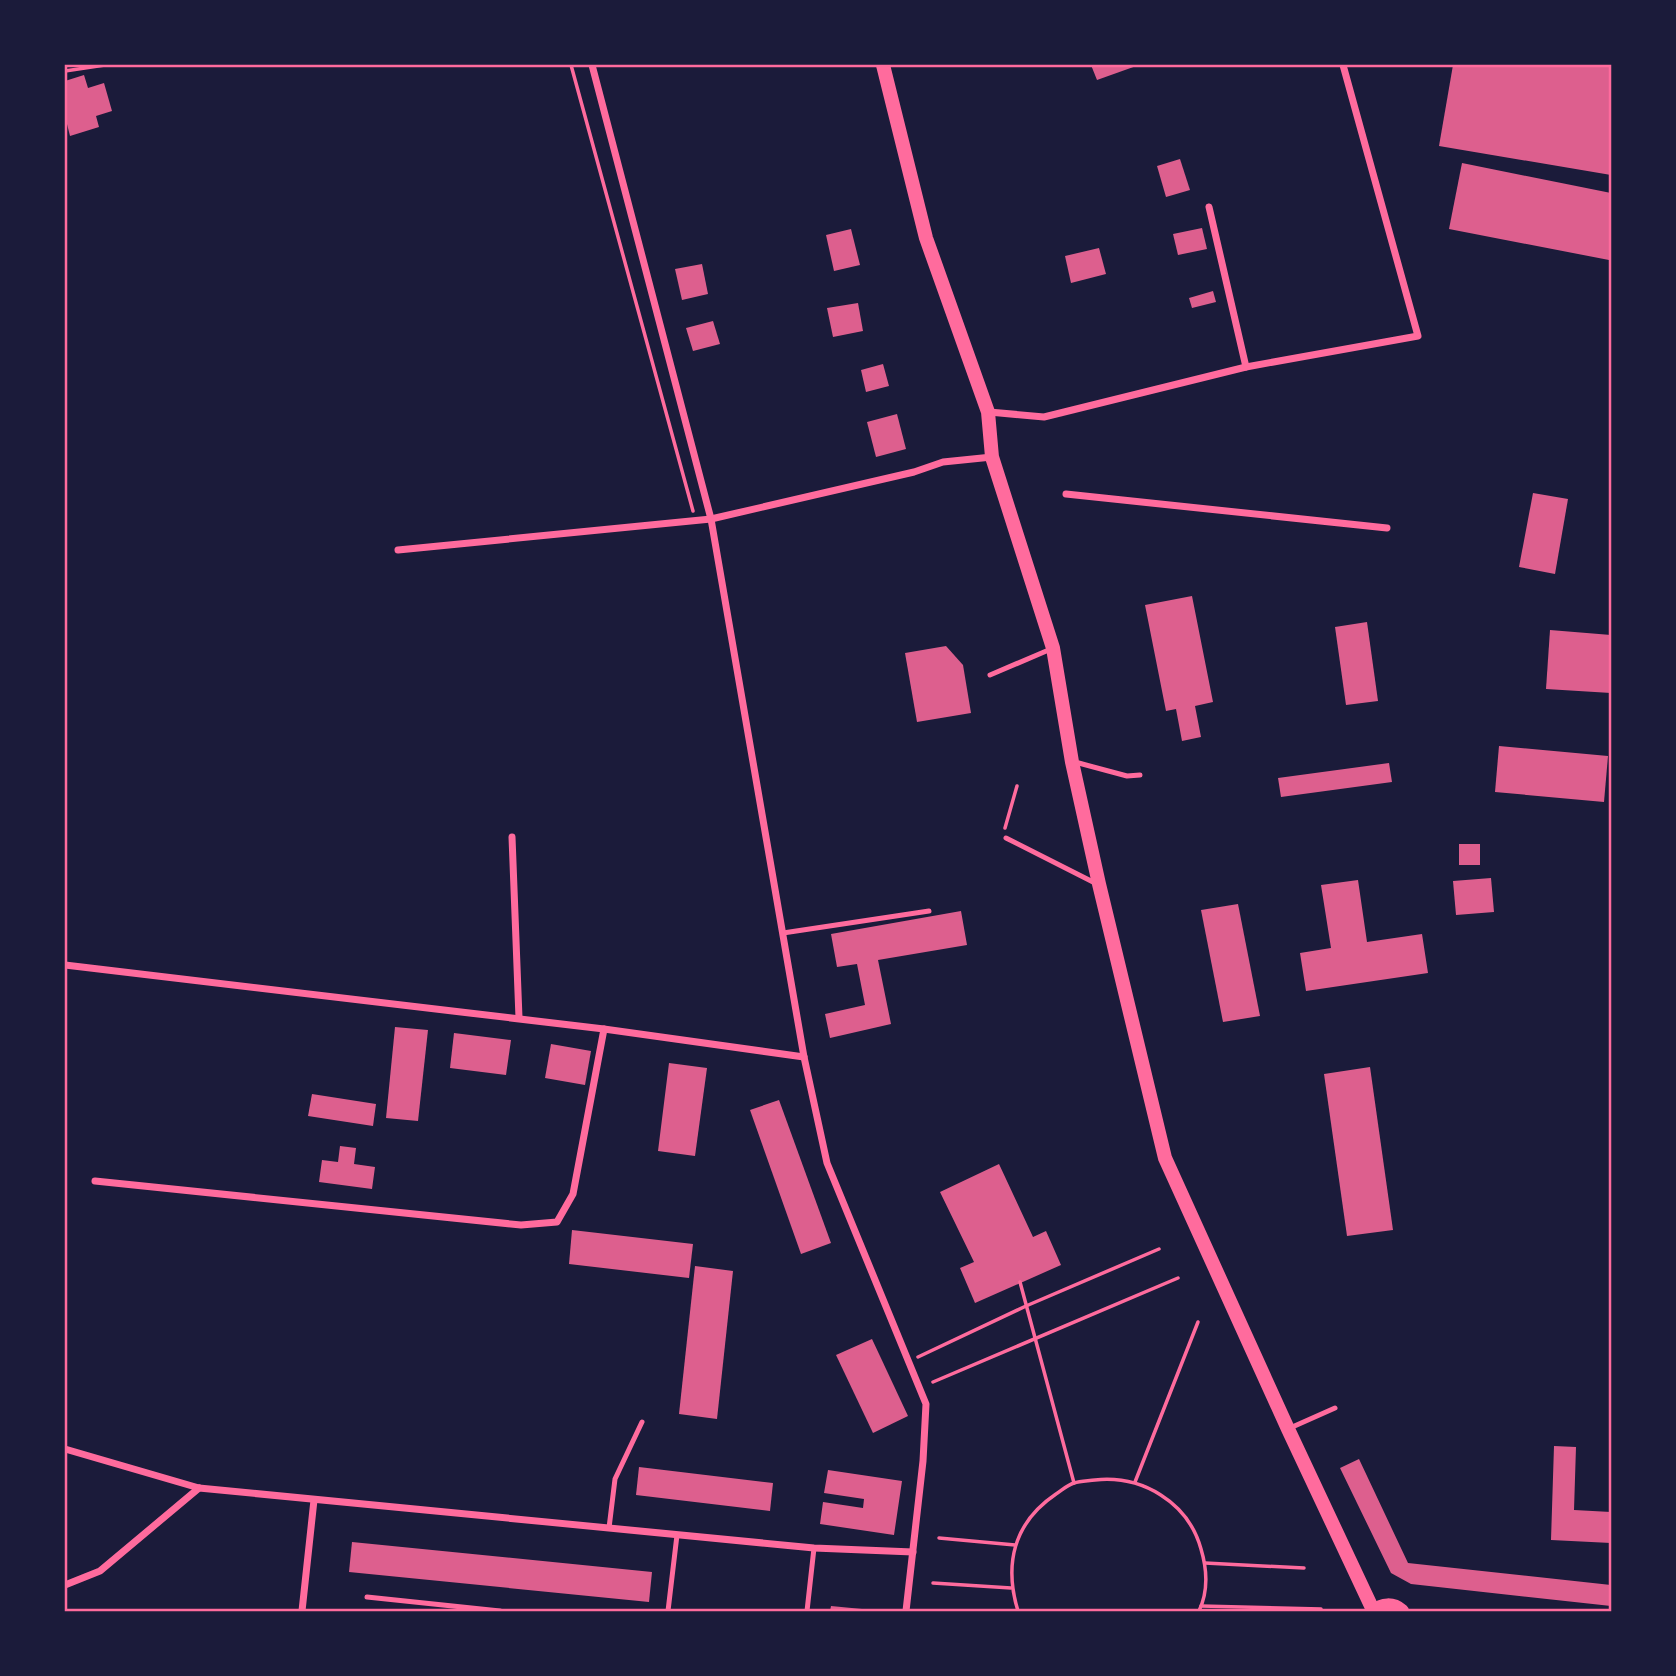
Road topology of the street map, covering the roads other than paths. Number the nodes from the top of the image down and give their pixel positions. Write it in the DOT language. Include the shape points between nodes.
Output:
graph roads {
  1 [pos="592,65"];
  2 [pos="883,65"];
  3 [pos="1343,65"];
  4 [pos="1209,207"];
  5 [pos="1246,367"];
  6 [pos="988,412"];
  7 [pos="992,457"];
  8 [pos="1066,494"];
  9 [pos="711,519"];
  10 [pos="1387,528"];
  11 [pos="398,550"];
  12 [pos="1053,648"];
  13 [pos="990,675"];
  14 [pos="1072,762"];
  15 [pos="1140,775"];
  16 [pos="512,837"];
  17 [pos="1006,838"];
  18 [pos="1099,884"];
  19 [pos="929,911"];
  20 [pos="783,933"];
  21 [pos="65,965"];
  22 [pos="519,1018"];
  23 [pos="604,1029"];
  24 [pos="804,1057"];
  25 [pos="95,1181"];
  26 [pos="1335,1408"];
  27 [pos="642,1422"];
  28 [pos="1288,1429"];
  29 [pos="65,1449"];
  30 [pos="200,1488"];
  31 [pos="314,1500"];
  32 [pos="609,1528"];
  33 [pos="677,1535"];
  34 [pos="814,1548"];
  35 [pos="913,1552"];
  36 [pos="65,1585"];
  37 [pos="367,1597"];
  38 [pos="302,1611"];
  39 [pos="500,1611"];
  40 [pos="667,1611"];
  41 [pos="807,1611"];
  42 [pos="906,1611"];
  43 [pos="1373,1611"];
  44 [pos="1402,1611"];
  1 -- 9 [label="street"];
  2 -- 6 [label="main road" via="926,238"];
  3 -- 5 [label="street" via="1418,336"];
  4 -- 5 [label="street"];
  5 -- 6 [label="street" via="1045,417"];
  6 -- 7 [label="main road"];
  7 -- 9 [label="street" via="943,462"];
  7 -- 12 [label="main road"];
  8 -- 10 [label="street"];
  9 -- 11 [label="street"];
  9 -- 20 [label="street"];
  12 -- 13 [label="lane"];
  12 -- 14 [label="main road"];
  14 -- 15 [label="lane"];
  14 -- 18 [label="main road"];
  16 -- 22 [label="street"];
  17 -- 18 [label="lane"];
  18 -- 28 [label="main road" via="1165,1158"];
  19 -- 20 [label="lane"];
  20 -- 24 [label="street"];
  21 -- 22 [label="street"];
  22 -- 23 [label="street"];
  23 -- 24 [label="street"];
  23 -- 25 [label="street" via="573,1194 557,1222 520,1225"];
  24 -- 35 [label="street" via="827,1163 926,1404"];
  26 -- 28 [label="lane"];
  27 -- 32 [label="lane" via="615,1479"];
  28 -- 43 [label="main road"];
  29 -- 30 [label="street"];
  30 -- 31 [label="street"];
  30 -- 36 [label="street" via="100,1571"];
  31 -- 32 [label="street"];
  31 -- 38 [label="street"];
  32 -- 33 [label="street"];
  33 -- 34 [label="street"];
  33 -- 40 [label="lane"];
  34 -- 35 [label="street"];
  34 -- 41 [label="lane"];
  35 -- 42 [label="street"];
  37 -- 39 [label="lane"];
  43 -- 44 [label="main road" via="1386,1605"];
}
